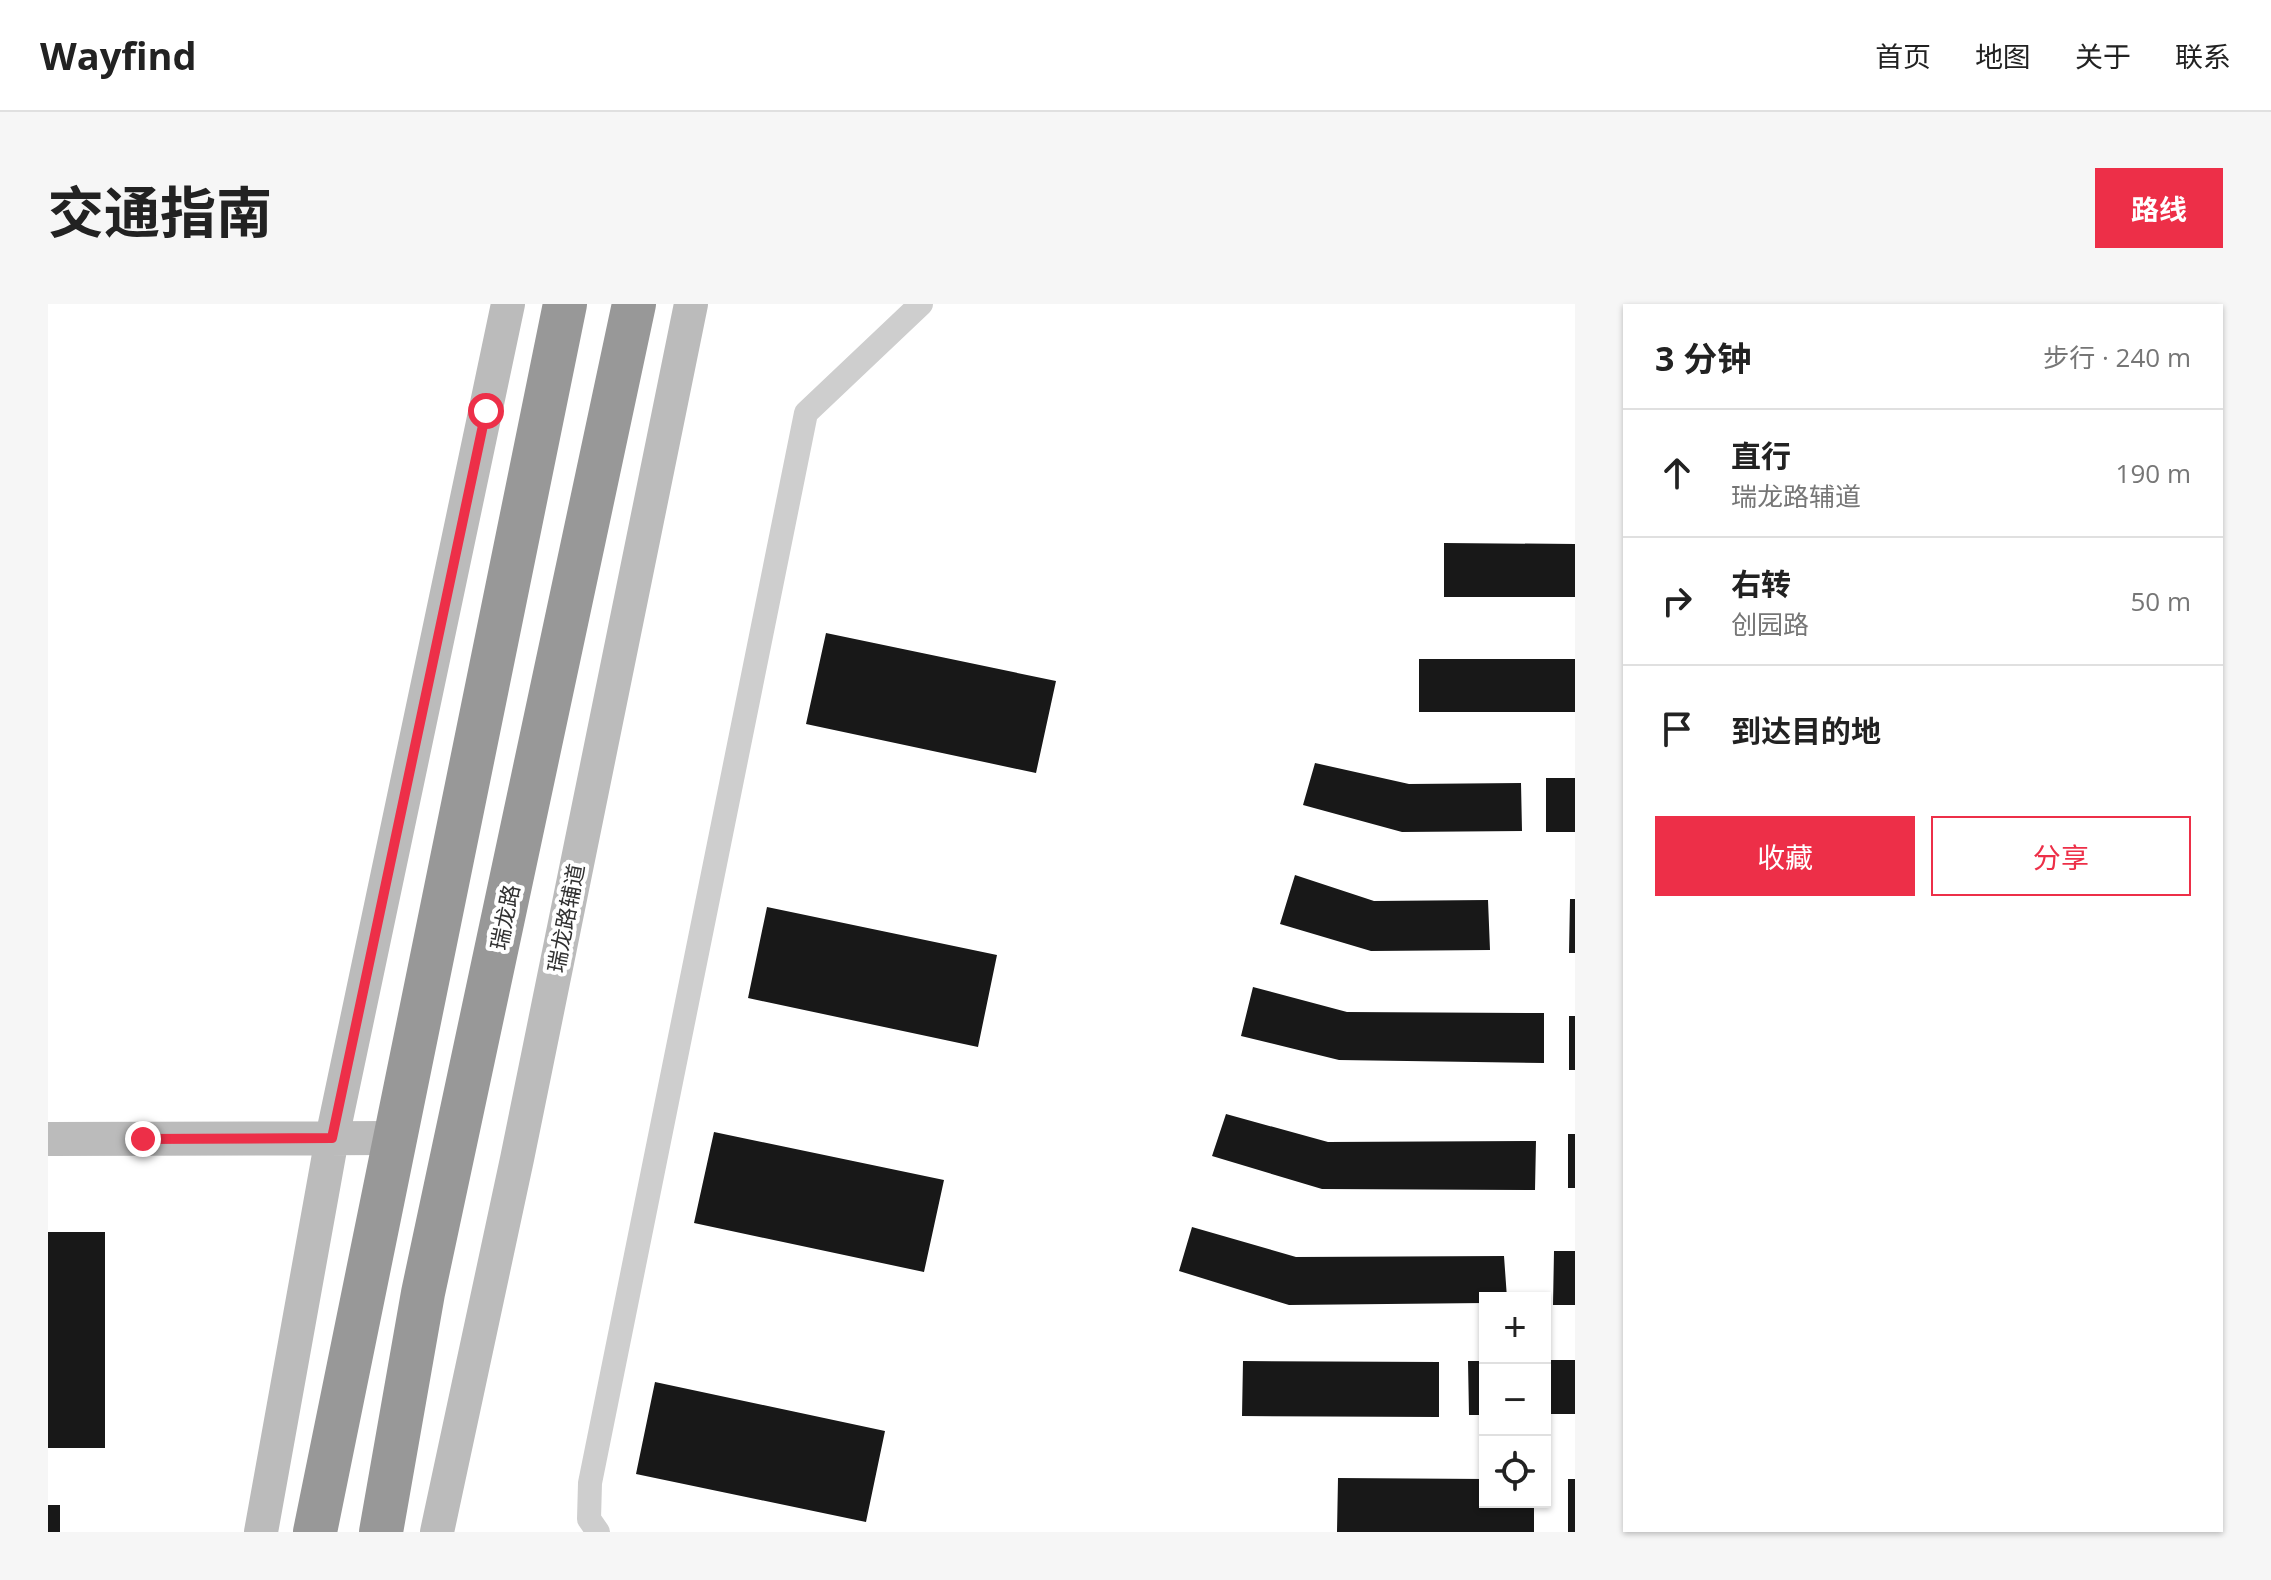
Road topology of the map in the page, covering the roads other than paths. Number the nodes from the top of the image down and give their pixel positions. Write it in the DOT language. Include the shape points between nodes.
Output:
graph roads {
  1 [pos="508,304"];
  2 [pos="565,304"];
  3 [pos="634,304"];
  4 [pos="691,304"];
  5 [pos="921,304"];
  6 [pos="332,1138"];
  7 [pos="394,1138"];
  8 [pos="48,1139"];
  9 [pos="261,1532"];
  10 [pos="315,1532"];
  11 [pos="381,1532"];
  12 [pos="437,1532"];
  13 [pos="598,1532"];
  1 -- 6 [label="main road"];
  2 -- 7 [label="highway"];
  3 -- 11 [label="highway, 瑞龙路" via="423,1293"];
  4 -- 12 [label="main road, 瑞龙路辅道"];
  5 -- 13 [label="street" via="806,413 590,1483 589,1519"];
  6 -- 7 [label="main road"];
  6 -- 8 [label="main road"];
  6 -- 9 [label="main road"];
  7 -- 10 [label="highway"];
}
